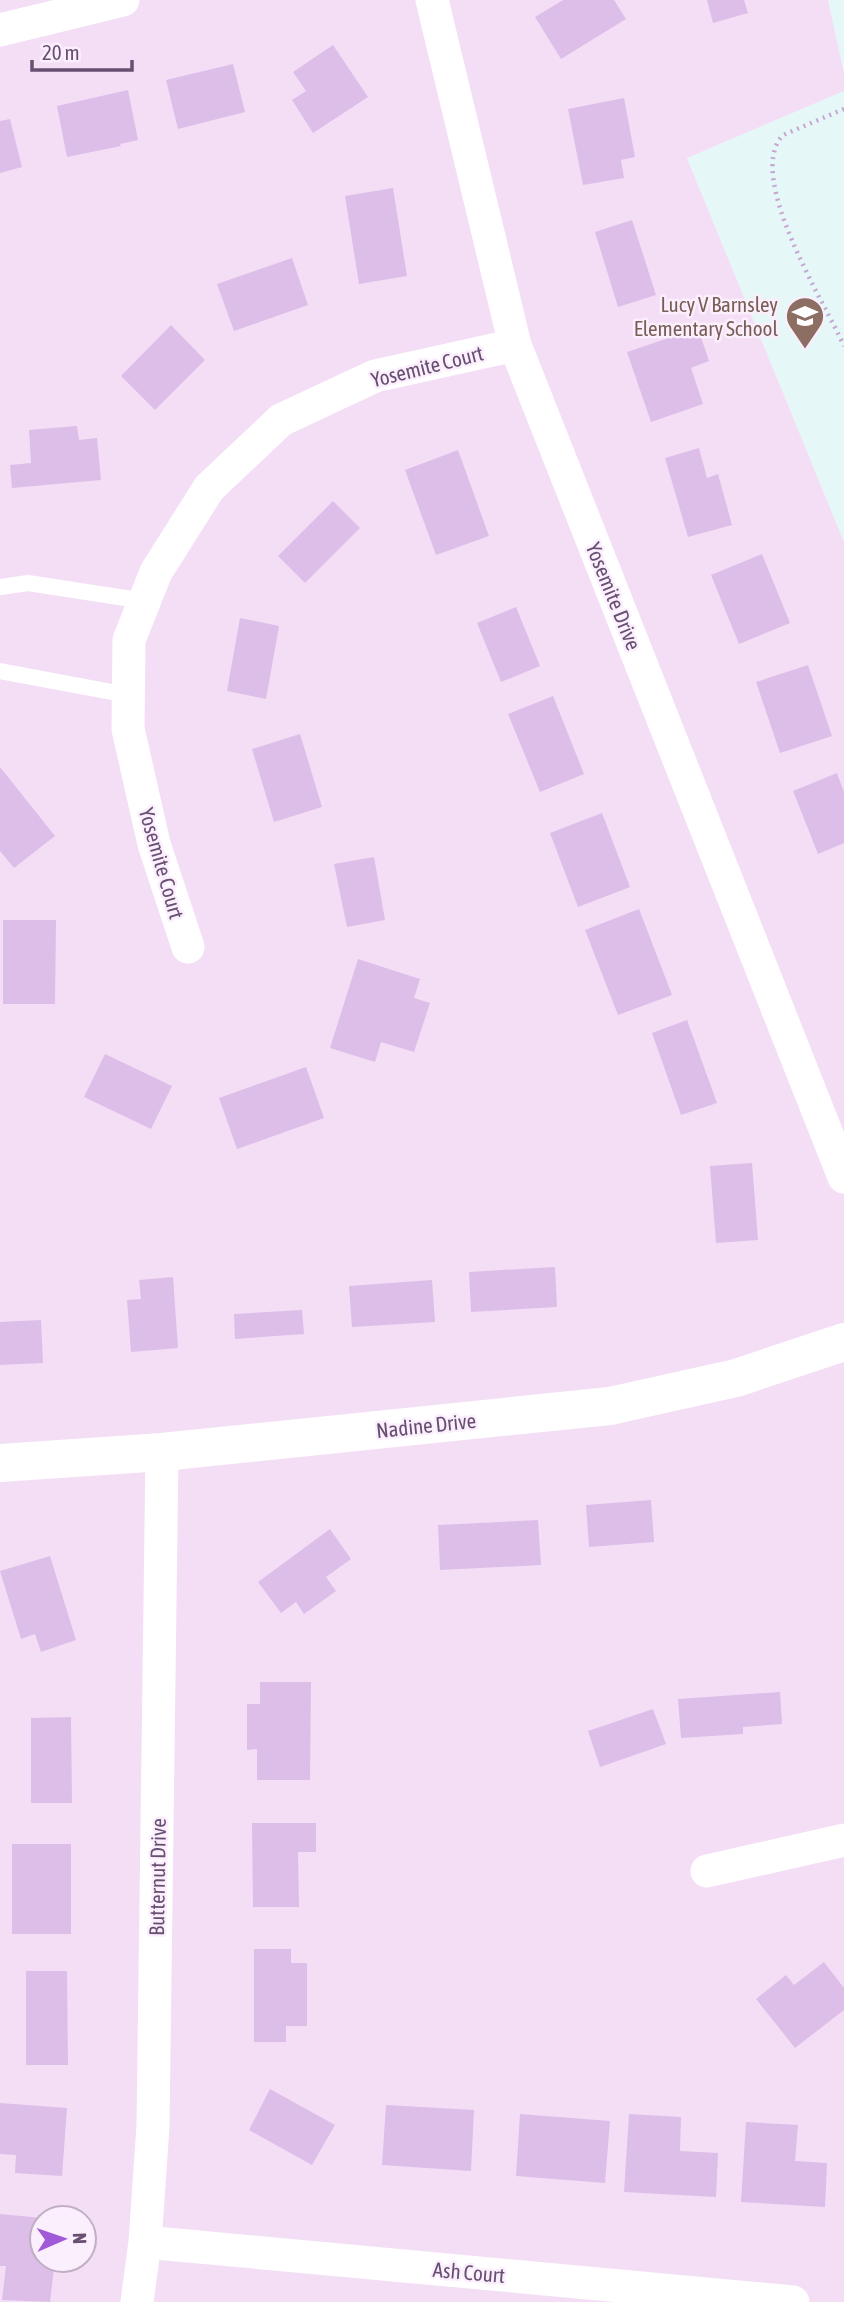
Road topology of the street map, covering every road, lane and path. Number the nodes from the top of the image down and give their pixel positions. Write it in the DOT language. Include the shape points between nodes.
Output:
graph roads {
  1 [pos="123,0"];
  2 [pos="432,0"];
  3 [pos="0,30"];
  4 [pos="844,108"];
  5 [pos="515,345"];
  6 [pos="844,346"];
  7 [pos="0,587"];
  8 [pos="145,601"];
  9 [pos="0,671"];
  10 [pos="128,695"];
  11 [pos="188,947"];
  12 [pos="844,1177"];
  13 [pos="844,1342"];
  14 [pos="162,1452"];
  15 [pos="0,1463"];
  16 [pos="844,1840"];
  17 [pos="707,1871"];
  18 [pos="145,2242"];
  19 [pos="137,2302"];
  20 [pos="793,2302"];
  1 -- 3 [label="street"];
  2 -- 5 [label="street, Yosemite Drive"];
  4 -- 6 [label="path" via="783,135 772,155 772,172 789,234"];
  5 -- 8 [label="street, Yosemite Court" via="375,376 281,419 209,488 156,572"];
  5 -- 12 [label="street, Yosemite Drive"];
  7 -- 8 [label="lane" via="28,583"];
  8 -- 10 [label="street, Yosemite Court" via="129,640"];
  9 -- 10 [label="lane"];
  10 -- 11 [label="street, Yosemite Court" via="128,729 154,844"];
  13 -- 14 [label="street, Nadine Drive" via="736,1378 610,1406"];
  14 -- 15 [label="street, Nadine Drive"];
  14 -- 18 [label="street, Butternut Drive" via="153,2126"];
  16 -- 17 [label="street"];
  18 -- 19 [label="street, Butternut Drive"];
  18 -- 20 [label="street, Ash Court"];
}
